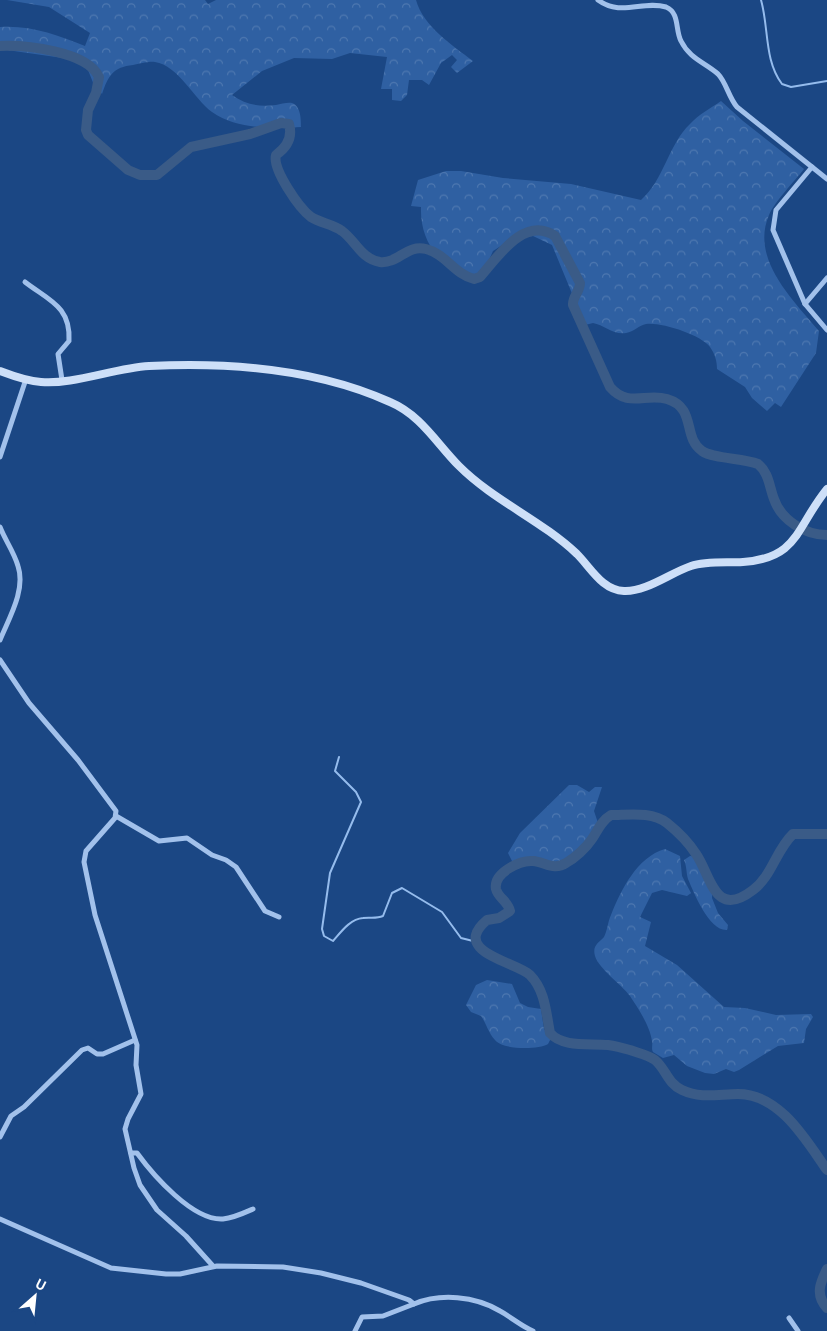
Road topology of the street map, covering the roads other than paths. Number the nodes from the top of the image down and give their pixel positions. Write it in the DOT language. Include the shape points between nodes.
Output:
graph roads {
  1 [pos="598,0"];
  2 [pos="812,167"];
  3 [pos="827,179"];
  4 [pos="827,278"];
  5 [pos="25,282"];
  6 [pos="805,304"];
  7 [pos="827,330"];
  8 [pos="0,371"];
  9 [pos="26,379"];
  10 [pos="62,380"];
  11 [pos="0,457"];
  12 [pos="827,490"];
  13 [pos="0,527"];
  14 [pos="0,640"];
  15 [pos="0,660"];
  16 [pos="116,816"];
  17 [pos="279,917"];
  18 [pos="136,1040"];
  19 [pos="0,1137"];
  20 [pos="130,1153"];
  21 [pos="253,1209"];
  22 [pos="0,1219"];
  23 [pos="213,1266"];
  24 [pos="414,1304"];
  25 [pos="789,1318"];
  26 [pos="355,1331"];
  27 [pos="533,1331"];
  28 [pos="798,1331"];
  1 -- 2 [label="street" via="614,8 656,5 671,10 680,40 696,60 719,75 737,107"];
  2 -- 3 [label="street"];
  2 -- 6 [label="street" via="776,210 773,223"];
  4 -- 6 [label="street"];
  5 -- 10 [label="street" via="58,304 66,318 69,340 58,354"];
  6 -- 7 [label="street"];
  8 -- 9 [label="street"];
  9 -- 10 [label="street" via="47,383"];
  9 -- 11 [label="street"];
  10 -- 12 [label="street" via="147,366 288,371 350,386 390,401 429,430 460,466 489,490 563,542 602,582 623,591 638,589 694,565 768,559 788,546"];
  13 -- 14 [label="street" via="20,576 17,599"];
  15 -- 16 [label="street" via="29,703 114,807"];
  16 -- 17 [label="street" via="159,840 187,838 212,855 229,861 265,911"];
  16 -- 18 [label="street" via="90,846 84,862 95,915"];
  18 -- 19 [label="street" via="103,1054 88,1048 82,1050 11,1116"];
  18 -- 20 [label="street" via="136,1068 141,1090 125,1126"];
  20 -- 21 [label="street" via="137,1153 164,1185 202,1213 223,1219"];
  20 -- 23 [label="street" via="136,1176 151,1202"];
  22 -- 23 [label="street" via="111,1268 180,1274"];
  23 -- 24 [label="street" via="283,1267 321,1273 368,1285"];
  24 -- 26 [label="street" via="383,1316 362,1317"];
  24 -- 27 [label="street" via="444,1297 479,1302"];
  25 -- 28 [label="street"];
}
